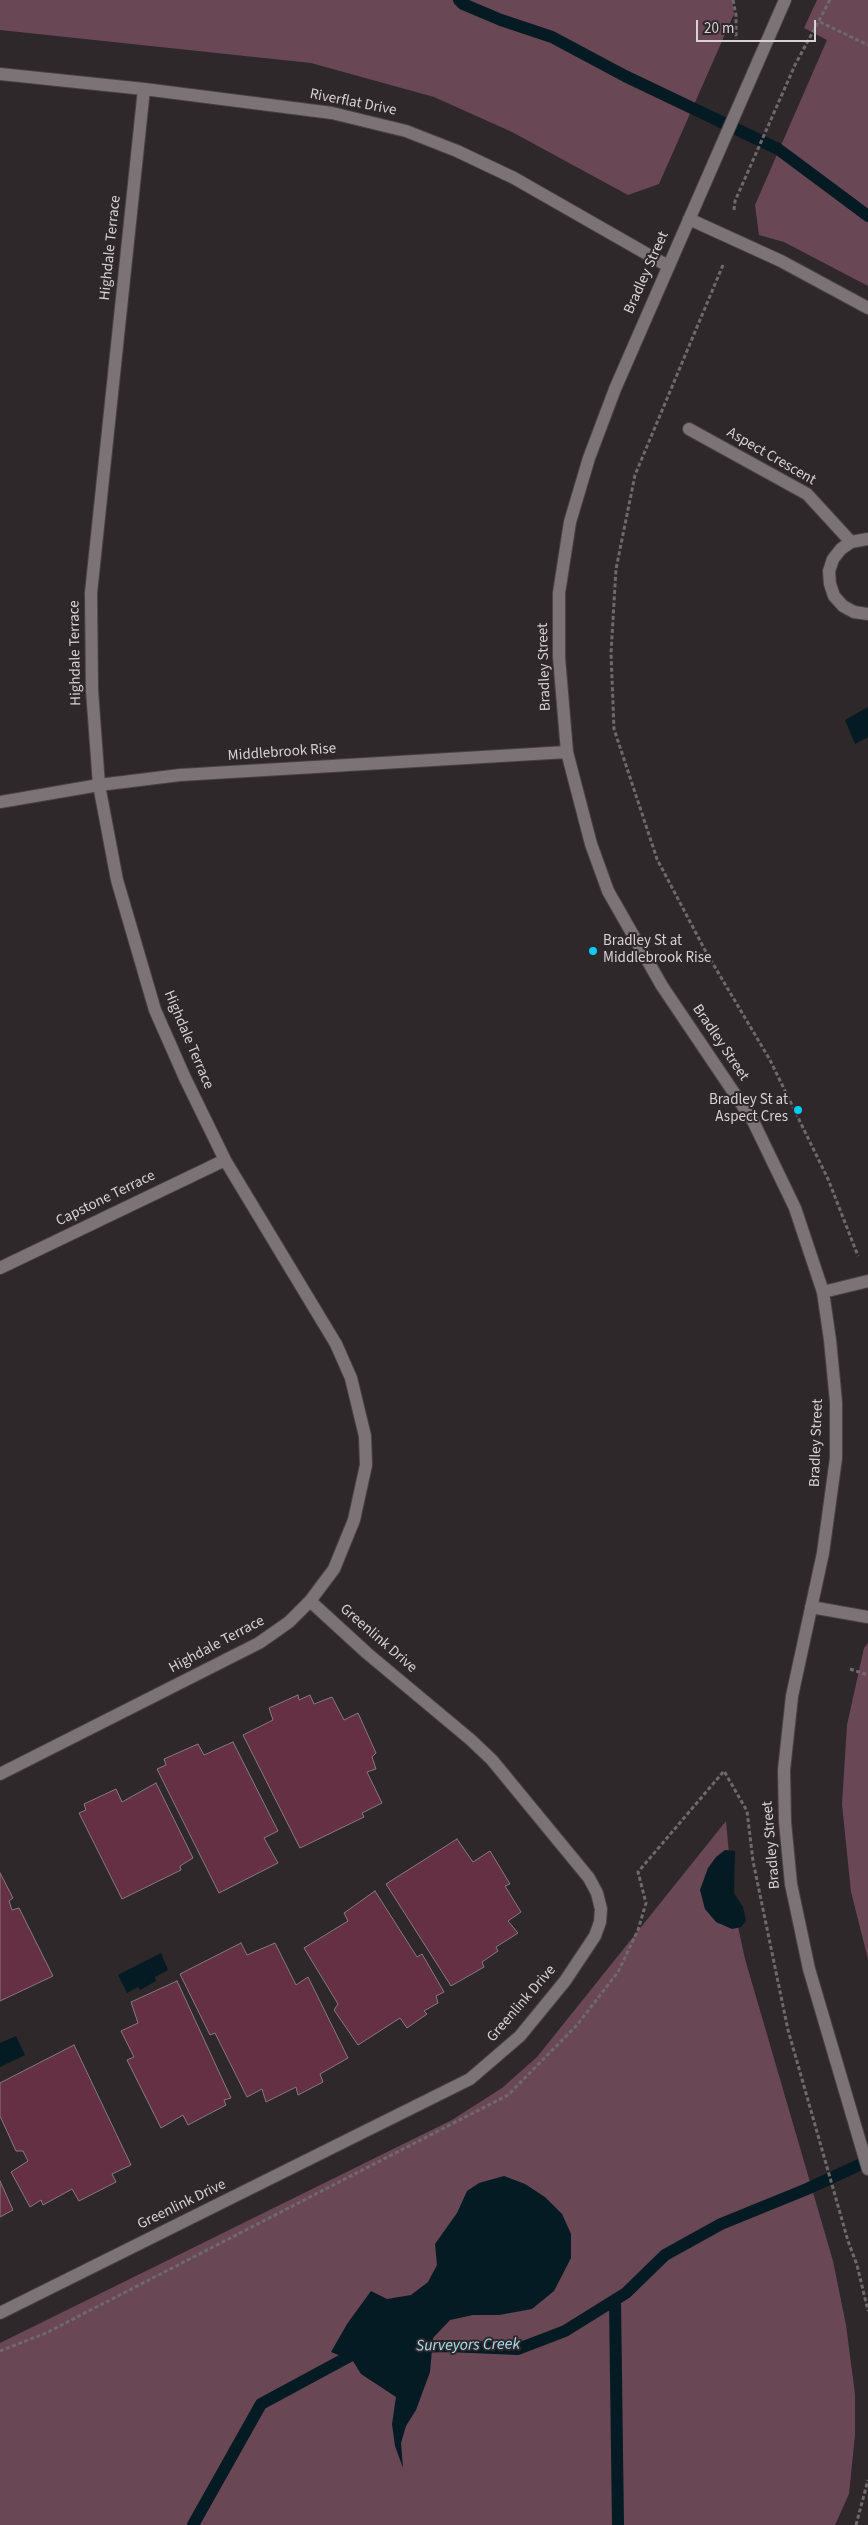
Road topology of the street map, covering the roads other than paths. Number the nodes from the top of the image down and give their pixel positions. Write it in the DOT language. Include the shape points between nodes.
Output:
graph roads {
  1 [pos="785,0"];
  2 [pos="0,74"];
  3 [pos="144,89"];
  4 [pos="689,219"];
  5 [pos="668,266"];
  6 [pos="868,308"];
  7 [pos="689,429"];
  8 [pos="868,538"];
  9 [pos="852,542"];
  10 [pos="868,614"];
  11 [pos="567,752"];
  12 [pos="99,785"];
  13 [pos="0,802"];
  14 [pos="225,1160"];
  15 [pos="0,1268"];
  16 [pos="867,1281"];
  17 [pos="822,1292"];
  18 [pos="310,1601"];
  19 [pos="811,1607"];
  20 [pos="868,1616"];
  21 [pos="0,1774"];
  22 [pos="868,2169"];
  23 [pos="0,2313"];
  1 -- 4 [label="street, Bradley Street"];
  2 -- 3 [label="street, Riverflat Drive"];
  3 -- 5 [label="street, Riverflat Drive" via="332,113 406,130 514,178"];
  3 -- 12 [label="street, Highdale Terrace" via="92,593 92,690"];
  4 -- 5 [label="street, Bradley Street"];
  4 -- 6 [label="street" via="781,261"];
  5 -- 11 [label="street, Bradley Street" via="615,388 570,522 559,593 559,657"];
  7 -- 9 [label="street, Aspect Crescent" via="807,494"];
  8 -- 9 [label="street"];
  9 -- 10 [label="street" via="833,559 829,571 830,584 834,596 843,606"];
  11 -- 12 [label="street, Middlebrook Rise" via="180,775"];
  11 -- 17 [label="street, Bradley Street" via="590,844 608,891 662,986 757,1129 795,1208"];
  12 -- 13 [label="street, Middlebrook Rise"];
  12 -- 14 [label="street, Highdale Terrace" via="118,880 155,1010"];
  14 -- 15 [label="street, Capstone Terrace"];
  14 -- 18 [label="street, Highdale Terrace" via="336,1344 352,1378 365,1436 366,1465 354,1520 334,1569"];
  16 -- 17 [label="street"];
  17 -- 19 [label="street, Bradley Street" via="836,1402 836,1458 829,1524"];
  18 -- 21 [label="street, Highdale Terrace" via="259,1643"];
  18 -- 23 [label="street, Greenlink Drive" via="492,1760 589,1878 601,1909 595,1936 565,1981 520,2036 470,2078"];
  19 -- 20 [label="street"];
  19 -- 22 [label="street, Bradley Street" via="792,1696 784,1770 784,1822 797,1918 809,1969"];
}
